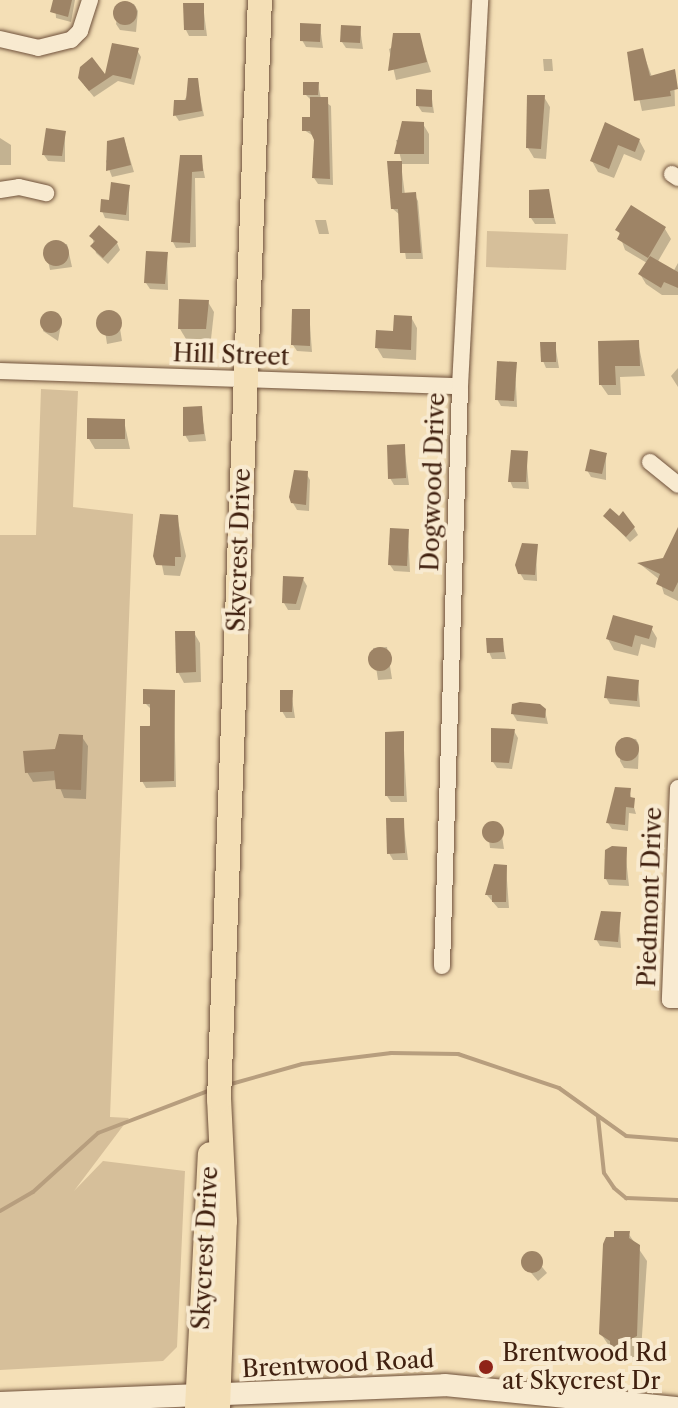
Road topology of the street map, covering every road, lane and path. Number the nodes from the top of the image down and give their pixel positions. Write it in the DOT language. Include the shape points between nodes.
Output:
graph roads {
  1 [pos="90,0"];
  2 [pos="260,0"];
  3 [pos="480,0"];
  4 [pos="0,39"];
  5 [pos="0,190"];
  6 [pos="46,193"];
  7 [pos="0,371"];
  8 [pos="246,379"];
  9 [pos="460,386"];
  10 [pos="650,462"];
  11 [pos="678,485"];
  12 [pos="678,788"];
  13 [pos="442,966"];
  14 [pos="678,1000"];
  15 [pos="208,1402"];
  16 [pos="0,1403"];
  17 [pos="676,1408"];
  1 -- 4 [label="street" via="80,31 71,40 38,48"];
  2 -- 8 [label="main road, Skycrest Drive"];
  3 -- 9 [label="street, Dogwood Drive"];
  5 -- 6 [label="street" via="19,187"];
  7 -- 8 [label="street, Hill Street"];
  8 -- 9 [label="street, Hill Street"];
  8 -- 15 [label="main road, Skycrest Drive" via="219,1100 204,1215"];
  9 -- 13 [label="street, Dogwood Drive"];
  10 -- 11 [label="street"];
  12 -- 14 [label="street, Piedmont Drive" via="670,1000"];
  15 -- 16 [label="main road, Brentwood Road"];
  15 -- 17 [label="main road, Brentwood Road" via="445,1385"];
}
